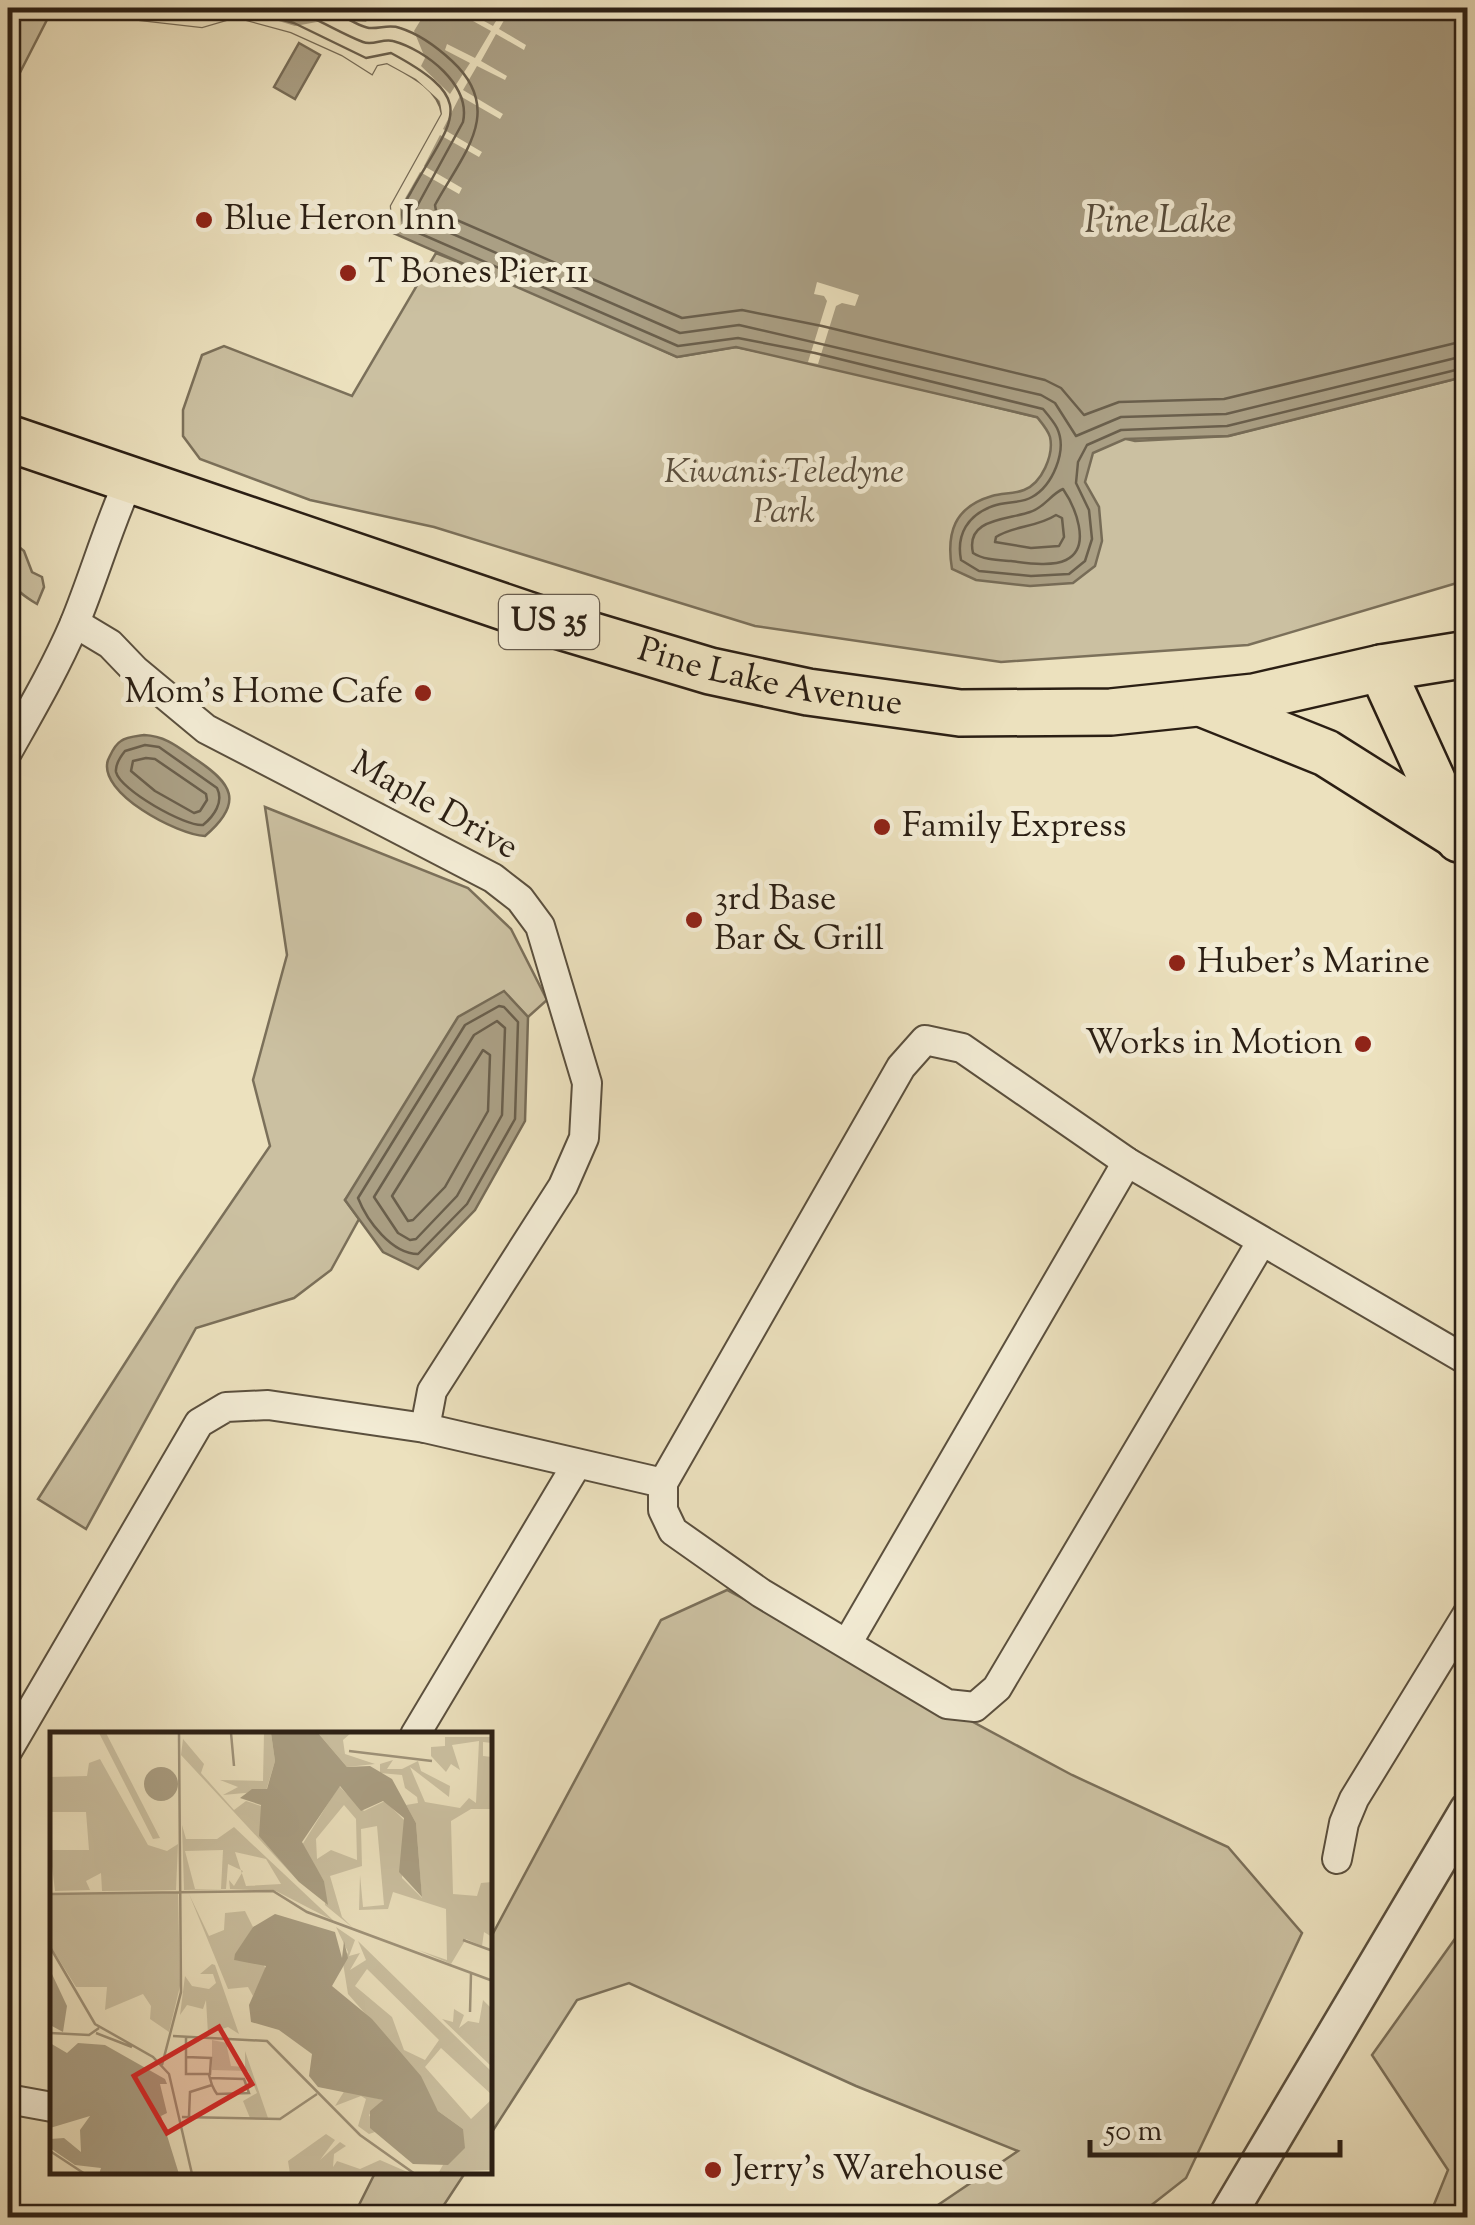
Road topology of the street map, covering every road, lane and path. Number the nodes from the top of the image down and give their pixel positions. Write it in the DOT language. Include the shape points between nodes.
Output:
graph roads {
  1 [pos="8,438"];
  2 [pos="130,478"];
  3 [pos="1468,619"];
  4 [pos="74,624"];
  5 [pos="1468,654"];
  6 [pos="1381,668"];
  7 [pos="1200,703"];
  8 [pos="8,751"];
  9 [pos="1462,842"];
  10 [pos="1127,1162"];
  11 [pos="1262,1242"];
  12 [pos="1468,1361"];
  13 [pos="425,1428"];
  14 [pos="577,1464"];
  15 [pos="663,1483"];
  16 [pos="1468,1613"];
  17 [pos="848,1642"];
  18 [pos="417,1732"];
  19 [pos="8,1750"];
  20 [pos="1468,1810"];
  21 [pos="1337,1859"];
  22 [pos="8,2099"];
  23 [pos="50,2107"];
  24 [pos="1226,2218"];
  1 -- 2 [label="main road, Pine Lake Avenue / US 35"];
  2 -- 4 [label="street"];
  2 -- 7 [label="main road, Pine Lake Avenue / US 35" via="560,626 808,692 960,713 1110,712"];
  3 -- 6 [label="main road, Pine Lake Avenue / US 35"];
  4 -- 8 [label="street"];
  4 -- 13 [label="street, Maple Drive" via="110,644 206,729 493,878 540,926 587,1083 584,1138 563,1186 432,1392"];
  5 -- 6 [label="main road, Pine Lake Avenue / US 35"];
  6 -- 7 [label="main road, Pine Lake Avenue / US 35"];
  6 -- 9 [label="main road"];
  7 -- 9 [label="main road" via="1326,753"];
  10 -- 11 [label="street"];
  10 -- 15 [label="street" via="962,1048 925,1040 901,1066"];
  10 -- 17 [label="street"];
  11 -- 12 [label="street"];
  11 -- 17 [label="street" via="997,1688 975,1707 946,1704"];
  13 -- 14 [label="street"];
  13 -- 19 [label="street" via="268,1405 226,1407 199,1423"];
  14 -- 15 [label="street"];
  14 -- 18 [label="street"];
  15 -- 17 [label="street" via="663,1510 674,1530 761,1593"];
  16 -- 21 [label="street" via="1354,1799"];
  20 -- 24 [label="street"];
  22 -- 23 [label="street"];
}
